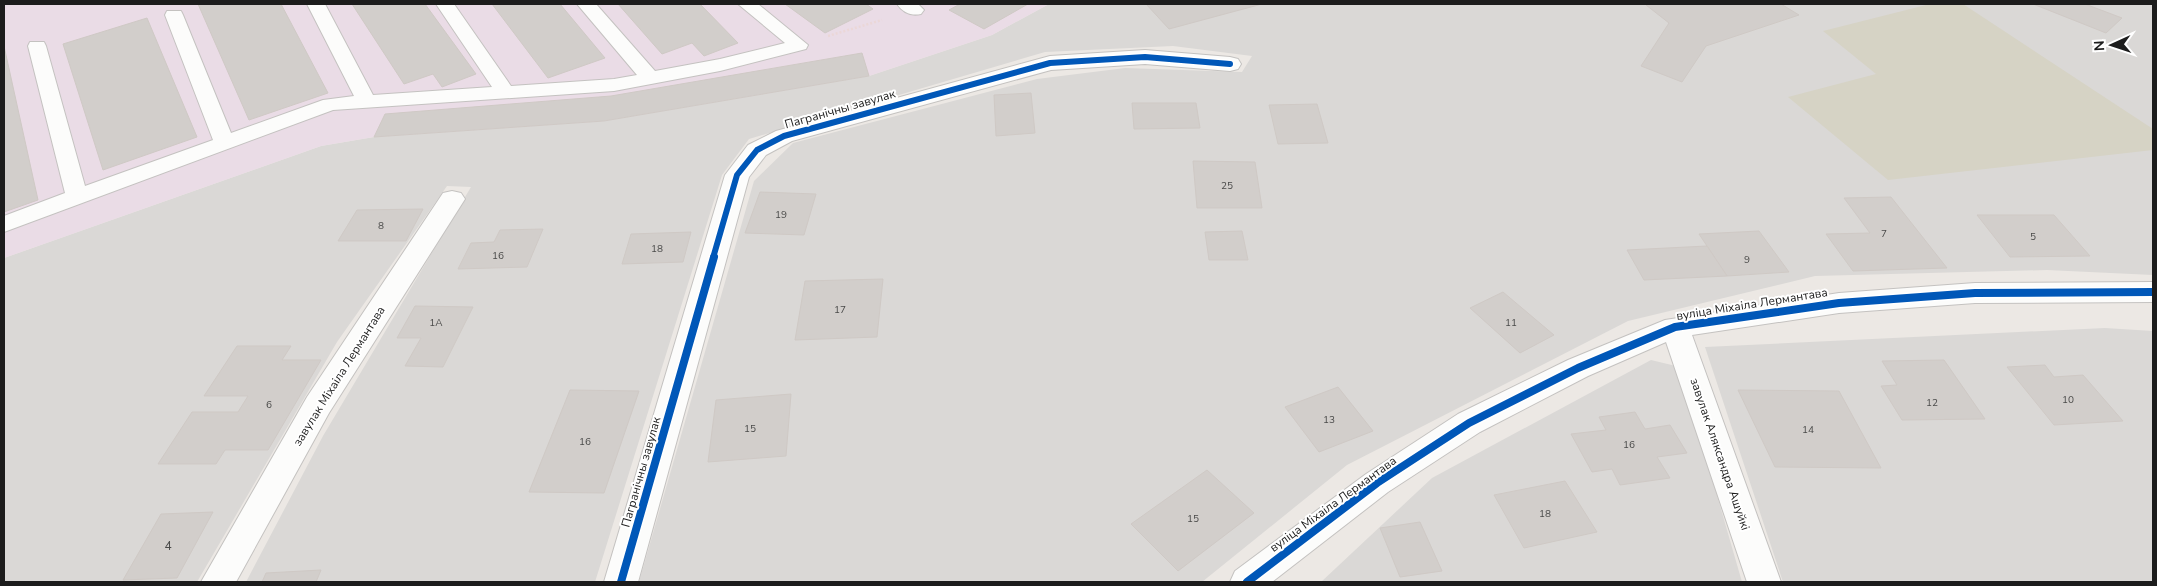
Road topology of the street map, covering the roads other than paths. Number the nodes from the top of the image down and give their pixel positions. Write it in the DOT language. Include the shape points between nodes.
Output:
graph roads {
  1 [pos="316,4"];
  2 [pos="445,4"];
  3 [pos="586,4"];
  4 [pos="747,4"];
  5 [pos="174,15"];
  6 [pos="37,46"];
  7 [pos="1230,64"];
  8 [pos="650,78"];
  9 [pos="505,92"];
  10 [pos="367,102"];
  11 [pos="225,143"];
  12 [pos="77,197"];
  13 [pos="452,199"];
  14 [pos="4,224"];
  15 [pos="2153,292"];
  16 [pos="1675,326"];
  17 [pos="218,582"];
  18 [pos="621,582"];
  19 [pos="1247,582"];
  20 [pos="1764,582"];
  1 -- 10 [label="lane"];
  2 -- 9 [label="lane"];
  3 -- 8 [label="lane"];
  4 -- 8 [label="lane" via="799,45 720,66"];
  5 -- 11 [label="lane"];
  6 -- 12 [label="lane"];
  7 -- 18 [label="street, Пагранічны завулак" via="1144,57 1050,63 784,136 757,150 737,175"];
  8 -- 9 [label="lane" via="614,85"];
  9 -- 10 [label="lane"];
  10 -- 11 [label="lane" via="330,104"];
  11 -- 12 [label="lane"];
  12 -- 14 [label="lane"];
  13 -- 17 [label="street, завулак Міхаіла Лермантава" via="318,405"];
  15 -- 16 [label="street, вуліца Міхаіла Лермантава" via="1975,293 1838,303"];
  16 -- 19 [label="street, вуліца Міхаіла Лермантава" via="1578,368 1469,424 1377,483"];
  16 -- 20 [label="street, завулак Аляксандра Ашуйкі"];
}
